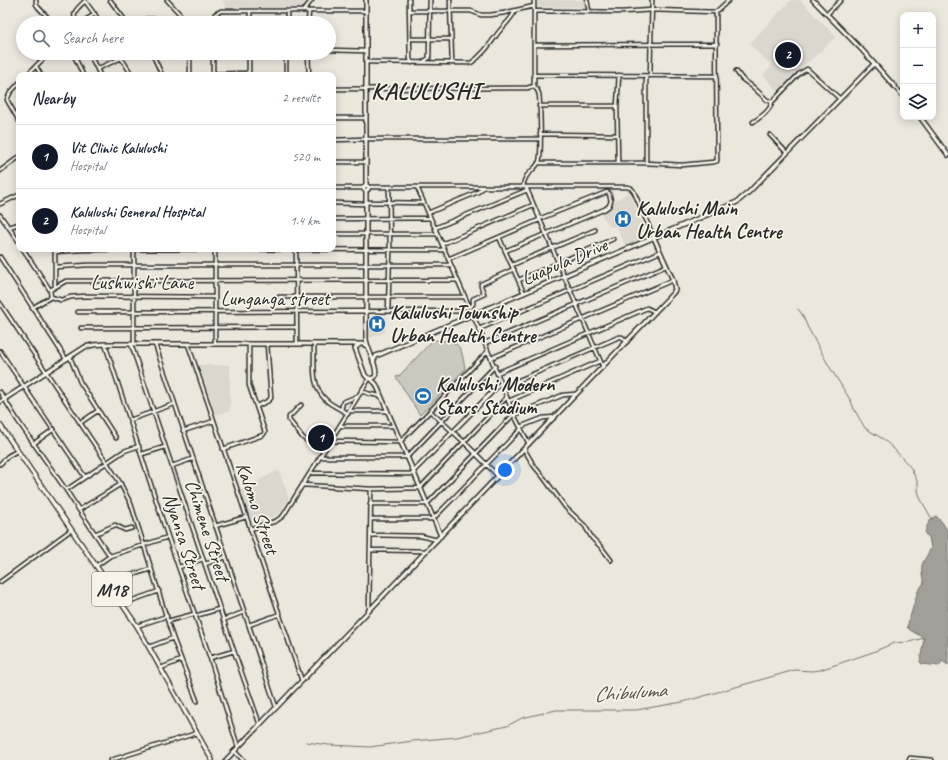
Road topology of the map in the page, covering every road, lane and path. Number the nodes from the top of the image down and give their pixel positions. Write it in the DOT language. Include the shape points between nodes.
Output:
graph roads {
  1 [pos="36,0"];
  2 [pos="84,0"];
  3 [pos="110,0"];
  4 [pos="167,0"];
  5 [pos="312,0"];
  6 [pos="366,0"];
  7 [pos="409,0"];
  8 [pos="430,0"];
  9 [pos="450,0"];
  10 [pos="534,0"];
  11 [pos="587,0"];
  12 [pos="652,0"];
  13 [pos="729,0"];
  14 [pos="812,0"];
  15 [pos="841,0"];
  16 [pos="534,6"];
  17 [pos="431,10"];
  18 [pos="515,10"];
  19 [pos="652,10"];
  20 [pos="250,11"];
  21 [pos="287,11"];
  22 [pos="303,11"];
  23 [pos="308,11"];
  24 [pos="366,11"];
  25 [pos="409,11"];
  26 [pos="451,11"];
  27 [pos="534,11"];
  28 [pos="589,12"];
  29 [pos="716,12"];
  30 [pos="95,14"];
  31 [pos="827,14"];
  32 [pos="46,16"];
  33 [pos="73,16"];
  34 [pos="92,16"];
  35 [pos="121,16"];
  36 [pos="183,16"];
  37 [pos="215,16"];
  38 [pos="250,16"];
  39 [pos="287,16"];
  40 [pos="308,16"];
  41 [pos="410,39"];
  42 [pos="430,39"];
  43 [pos="451,39"];
  44 [pos="717,44"];
  45 [pos="534,45"];
  46 [pos="650,45"];
  47 [pos="336,50"];
  48 [pos="366,51"];
  49 [pos="410,56"];
  50 [pos="42,60"];
  51 [pos="76,60"];
  52 [pos="92,60"];
  53 [pos="117,60"];
  54 [pos="123,60"];
  55 [pos="155,60"];
  56 [pos="190,60"];
  57 [pos="214,60"];
  58 [pos="249,60"];
  59 [pos="286,60"];
  60 [pos="308,60"];
  61 [pos="366,62"];
  62 [pos="412,62"];
  63 [pos="402,63"];
  64 [pos="422,63"];
  65 [pos="452,64"];
  66 [pos="874,64"];
  67 [pos="36,66"];
  68 [pos="97,69"];
  69 [pos="736,71"];
  70 [pos="30,72"];
  71 [pos="39,72"];
  72 [pos="82,72"];
  73 [pos="98,72"];
  74 [pos="130,72"];
  75 [pos="161,72"];
  76 [pos="190,72"];
  77 [pos="214,72"];
  78 [pos="248,72"];
  79 [pos="286,72"];
  80 [pos="309,72"];
  81 [pos="534,75"];
  82 [pos="619,75"];
  83 [pos="648,76"];
  84 [pos="717,76"];
  85 [pos="16,86"];
  86 [pos="534,86"];
  87 [pos="336,89"];
  88 [pos="366,89"];
  89 [pos="900,93"];
  90 [pos="840,99"];
  91 [pos="772,102"];
  92 [pos="540,106"];
  93 [pos="617,106"];
  94 [pos="16,117"];
  95 [pos="336,118"];
  96 [pos="366,118"];
  97 [pos="922,120"];
  98 [pos="753,122"];
  99 [pos="540,134"];
  100 [pos="618,135"];
  101 [pos="770,135"];
  102 [pos="366,139"];
  103 [pos="540,139"];
  104 [pos="336,140"];
  105 [pos="787,153"];
  106 [pos="948,155"];
  107 [pos="16,159"];
  108 [pos="336,162"];
  109 [pos="366,162"];
  110 [pos="538,163"];
  111 [pos="618,163"];
  112 [pos="646,163"];
  113 [pos="0,171"];
  114 [pos="389,187"];
  115 [pos="484,187"];
  116 [pos="610,187"];
  117 [pos="336,188"];
  118 [pos="366,188"];
  119 [pos="417,188"];
  120 [pos="525,188"];
  121 [pos="608,192"];
  122 [pos="16,196"];
  123 [pos="389,202"];
  124 [pos="336,203"];
  125 [pos="366,203"];
  126 [pos="424,203"];
  127 [pos="0,204"];
  128 [pos="533,205"];
  129 [pos="428,213"];
  130 [pos="0,215"];
  131 [pos="430,218"];
  132 [pos="336,219"];
  133 [pos="366,219"];
  134 [pos="390,219"];
  135 [pos="539,219"];
  136 [pos="16,225"];
  137 [pos="9,227"];
  138 [pos="435,228"];
  139 [pos="596,230"];
  140 [pos="336,234"];
  141 [pos="366,234"];
  142 [pos="390,234"];
  143 [pos="438,234"];
  144 [pos="546,234"];
  145 [pos="499,237"];
  146 [pos="16,238"];
  147 [pos="654,238"];
  148 [pos="613,239"];
  149 [pos="442,244"];
  150 [pos="552,248"];
  151 [pos="336,250"];
  152 [pos="366,250"];
  153 [pos="390,250"];
  154 [pos="444,250"];
  155 [pos="505,251"];
  156 [pos="25,252"];
  157 [pos="55,252"];
  158 [pos="134,252"];
  159 [pos="215,252"];
  160 [pos="296,252"];
  161 [pos="660,252"];
  162 [pos="0,257"];
  163 [pos="448,259"];
  164 [pos="559,263"];
  165 [pos="215,265"];
  166 [pos="296,265"];
  167 [pos="366,265"];
  168 [pos="390,265"];
  169 [pos="451,265"];
  170 [pos="512,265"];
  171 [pos="134,266"];
  172 [pos="666,266"];
  173 [pos="56,267"];
  174 [pos="514,269"];
  175 [pos="564,276"];
  176 [pos="457,280"];
  177 [pos="519,280"];
  178 [pos="672,280"];
  179 [pos="134,281"];
  180 [pos="215,281"];
  181 [pos="296,281"];
  182 [pos="366,281"];
  183 [pos="389,281"];
  184 [pos="55,287"];
  185 [pos="50,290"];
  186 [pos="570,290"];
  187 [pos="524,294"];
  188 [pos="135,296"];
  189 [pos="296,296"];
  190 [pos="366,296"];
  191 [pos="51,297"];
  192 [pos="214,297"];
  193 [pos="279,297"];
  194 [pos="389,297"];
  195 [pos="465,297"];
  196 [pos="0,303"];
  197 [pos="576,305"];
  198 [pos="32,308"];
  199 [pos="471,310"];
  200 [pos="388,311"];
  201 [pos="78,312"];
  202 [pos="134,312"];
  203 [pos="215,312"];
  204 [pos="296,312"];
  205 [pos="365,312"];
  206 [pos="655,312"];
  207 [pos="473,315"];
  208 [pos="582,319"];
  209 [pos="296,327"];
  210 [pos="80,328"];
  211 [pos="134,328"];
  212 [pos="215,328"];
  213 [pos="479,329"];
  214 [pos="588,333"];
  215 [pos="366,340"];
  216 [pos="627,342"];
  217 [pos="249,343"];
  218 [pos="297,343"];
  219 [pos="314,343"];
  220 [pos="485,343"];
  221 [pos="105,344"];
  222 [pos="133,344"];
  223 [pos="155,344"];
  224 [pos="188,344"];
  225 [pos="215,344"];
  226 [pos="267,344"];
  227 [pos="349,344"];
  228 [pos="361,344"];
  229 [pos="367,346"];
  230 [pos="595,347"];
  231 [pos="355,348"];
  232 [pos="0,351"];
  233 [pos="488,351"];
  234 [pos="370,354"];
  235 [pos="376,356"];
  236 [pos="70,357"];
  237 [pos="491,358"];
  238 [pos="66,359"];
  239 [pos="600,361"];
  240 [pos="373,362"];
  241 [pos="495,366"];
  242 [pos="603,367"];
  243 [pos="47,372"];
  244 [pos="497,373"];
  245 [pos="376,376"];
  246 [pos="370,379"];
  247 [pos="501,383"];
  248 [pos="376,384"];
  249 [pos="25,386"];
  250 [pos="503,386"];
  251 [pos="361,391"];
  252 [pos="0,392"];
  253 [pos="577,395"];
  254 [pos="358,396"];
  255 [pos="380,396"];
  256 [pos="507,397"];
  257 [pos="5,399"];
  258 [pos="509,401"];
  259 [pos="0,402"];
  260 [pos="174,404"];
  261 [pos="301,405"];
  262 [pos="257,406"];
  263 [pos="99,410"];
  264 [pos="341,410"];
  265 [pos="154,411"];
  266 [pos="387,411"];
  267 [pos="430,411"];
  268 [pos="349,412"];
  269 [pos="514,414"];
  270 [pos="556,417"];
  271 [pos="130,420"];
  272 [pos="214,421"];
  273 [pos="441,422"];
  274 [pos="80,423"];
  275 [pos="0,424"];
  276 [pos="340,426"];
  277 [pos="394,426"];
  278 [pos="520,428"];
  279 [pos="54,429"];
  280 [pos="183,431"];
  281 [pos="453,432"];
  282 [pos="116,438"];
  283 [pos="330,441"];
  284 [pos="400,442"];
  285 [pos="464,442"];
  286 [pos="33,444"];
  287 [pos="529,444"];
  288 [pos="139,446"];
  289 [pos="165,447"];
  290 [pos="223,449"];
  291 [pos="524,449"];
  292 [pos="18,450"];
  293 [pos="323,451"];
  294 [pos="475,453"];
  295 [pos="142,454"];
  296 [pos="320,457"];
  297 [pos="407,457"];
  298 [pos="192,459"];
  299 [pos="106,462"];
  300 [pos="0,464"];
  301 [pos="486,464"];
  302 [pos="172,466"];
  303 [pos="310,473"];
  304 [pos="414,473"];
  305 [pos="498,476"];
  306 [pos="86,477"];
  307 [pos="121,484"];
  308 [pos="303,485"];
  309 [pos="420,488"];
  310 [pos="371,489"];
  311 [pos="66,490"];
  312 [pos="370,504"];
  313 [pos="426,504"];
  314 [pos="79,510"];
  315 [pos="246,517"];
  316 [pos="370,519"];
  317 [pos="434,519"];
  318 [pos="215,526"];
  319 [pos="132,528"];
  320 [pos="250,528"];
  321 [pos="71,530"];
  322 [pos="95,534"];
  323 [pos="371,535"];
  324 [pos="441,536"];
  325 [pos="168,537"];
  326 [pos="436,540"];
  327 [pos="144,545"];
  328 [pos="370,550"];
  329 [pos="426,551"];
  330 [pos="110,556"];
  331 [pos="226,557"];
  332 [pos="203,559"];
  333 [pos="611,560"];
  334 [pos="205,564"];
  335 [pos="96,566"];
  336 [pos="179,567"];
  337 [pos="151,569"];
  338 [pos="0,582"];
  339 [pos="109,584"];
  340 [pos="159,591"];
  341 [pos="122,604"];
  342 [pos="219,609"];
  343 [pos="370,611"];
  344 [pos="244,612"];
  345 [pos="280,614"];
  346 [pos="195,615"];
  347 [pos="167,616"];
  348 [pos="223,620"];
  349 [pos="168,621"];
  350 [pos="249,625"];
  351 [pos="137,626"];
  352 [pos="174,638"];
  353 [pos="148,647"];
  354 [pos="234,651"];
  355 [pos="210,658"];
  356 [pos="181,660"];
  357 [pos="161,668"];
  358 [pos="302,681"];
  359 [pos="197,701"];
  360 [pos="277,708"];
  361 [pos="260,725"];
  362 [pos="197,732"];
  363 [pos="238,747"];
  364 [pos="234,752"];
  365 [pos="111,760"];
  366 [pos="212,760"];
  367 [pos="226,760"];
  368 [pos="242,760"];
  369 [pos="909,760"];
  370 [pos="932,760"];
  1 -- 32 [label="street" via="36,4"];
  2 -- 30 [label="street"];
  2 -- 33 [label="street"];
  3 -- 35 [label="street"];
  4 -- 36 [label="street"];
  5 -- 22 [label="street"];
  6 -- 24 [label="street"];
  7 -- 25 [label="street"];
  8 -- 17 [label="street"];
  9 -- 26 [label="street"];
  10 -- 16 [label="street"];
  11 -- 28 [label="street"];
  12 -- 19 [label="street"];
  13 -- 29 [label="street"];
  14 -- 31 [label="street"];
  15 -- 31 [label="street"];
  16 -- 18 [label="street"];
  16 -- 27 [label="street"];
  17 -- 25 [label="street"];
  17 -- 26 [label="street"];
  17 -- 42 [label="street"];
  18 -- 26 [label="street" via="497,15"];
  18 -- 65 [label="street" via="508,22 471,64"];
  19 -- 28 [label="street"];
  19 -- 29 [label="street"];
  19 -- 46 [label="street"];
  20 -- 21 [label="street"];
  20 -- 37 [label="street" via="218,12"];
  20 -- 38 [label="street"];
  21 -- 22 [label="street"];
  21 -- 39 [label="street"];
  22 -- 23 [label="street"];
  23 -- 24 [label="street"];
  23 -- 40 [label="street"];
  24 -- 48 [label="street"];
  25 -- 41 [label="street"];
  26 -- 43 [label="street"];
  27 -- 28 [label="street"];
  27 -- 45 [label="street"];
  29 -- 44 [label="street"];
  30 -- 34 [label="street"];
  31 -- 66 [label="street"];
  41 -- 42 [label="street"];
  41 -- 49 [label="street"];
  42 -- 43 [label="street"];
  42 -- 64 [label="street" via="429,59"];
  43 -- 65 [label="street"];
  44 -- 46 [label="street"];
  44 -- 84 [label="street"];
  45 -- 46 [label="street"];
  45 -- 81 [label="street"];
  46 -- 83 [label="street"];
  47 -- 48 [label="street"];
  48 -- 61 [label="street"];
  49 -- 62 [label="street"];
  49 -- 63 [label="street"];
  50 -- 67 [label="street"];
  51 -- 72 [label="street"];
  52 -- 68 [label="street"];
  53 -- 68 [label="street"];
  54 -- 74 [label="street"];
  55 -- 75 [label="street"];
  56 -- 76 [label="street"];
  57 -- 77 [label="street"];
  58 -- 78 [label="street"];
  59 -- 79 [label="street"];
  60 -- 80 [label="street"];
  61 -- 63 [label="street"];
  61 -- 88 [label="street"];
  62 -- 63 [label="street"];
  62 -- 64 [label="street"];
  64 -- 65 [label="street"];
  66 -- 89 [label="street"];
  66 -- 90 [label="street, Luapula Drive"];
  67 -- 70 [label="street"];
  67 -- 71 [label="street"];
  68 -- 73 [label="street"];
  69 -- 91 [label="street" via="742,79"];
  81 -- 82 [label="street"];
  81 -- 86 [label="street"];
  82 -- 83 [label="street"];
  82 -- 93 [label="street"];
  83 -- 84 [label="street"];
  83 -- 112 [label="street"];
  84 -- 112 [label="street" via="717,161 690,164"];
  85 -- 94 [label="street" via="7,97"];
  86 -- 88 [label="street"];
  86 -- 92 [label="street" via="538,91"];
  87 -- 88 [label="street"];
  88 -- 96 [label="street"];
  90 -- 91 [label="street" via="807,68"];
  90 -- 105 [label="street, Luapula Drive"];
  91 -- 98 [label="street" via="766,113"];
  92 -- 93 [label="street"];
  92 -- 99 [label="street"];
  93 -- 100 [label="street"];
  95 -- 96 [label="street"];
  96 -- 102 [label="street"];
  97 -- 106 [label="street"];
  99 -- 100 [label="street"];
  99 -- 103 [label="street"];
  100 -- 111 [label="street"];
  101 -- 105 [label="street"];
  102 -- 103 [label="street"];
  102 -- 104 [label="street"];
  102 -- 109 [label="street"];
  103 -- 110 [label="street"];
  105 -- 147 [label="street, Luapula Drive" via="744,197"];
  107 -- 113 [label="street"];
  108 -- 109 [label="street"];
  109 -- 118 [label="street"];
  110 -- 111 [label="street"];
  110 -- 120 [label="street" via="526,176"];
  111 -- 112 [label="street"];
  114 -- 118 [label="street"];
  114 -- 119 [label="street"];
  114 -- 123 [label="street"];
  115 -- 119 [label="street"];
  115 -- 120 [label="street"];
  115 -- 129 [label="street" via="478,192"];
  116 -- 120 [label="street"];
  116 -- 121 [label="street"];
  116 -- 147 [label="street" via="627,187 633,190"];
  117 -- 118 [label="street"];
  118 -- 125 [label="street"];
  119 -- 126 [label="street"];
  120 -- 128 [label="street"];
  120 -- 138 [label="street"];
  121 -- 135 [label="street"];
  121 -- 144 [label="street" via="611,201 607,207"];
  122 -- 127 [label="street"];
  123 -- 125 [label="street"];
  123 -- 126 [label="street"];
  123 -- 134 [label="street"];
  124 -- 125 [label="street"];
  125 -- 133 [label="street"];
  126 -- 129 [label="street"];
  128 -- 135 [label="street"];
  128 -- 149 [label="street"];
  129 -- 131 [label="street"];
  130 -- 137 [label="street"];
  131 -- 134 [label="street"];
  131 -- 138 [label="street"];
  132 -- 133 [label="street"];
  133 -- 134 [label="street"];
  133 -- 141 [label="street"];
  134 -- 142 [label="street"];
  135 -- 144 [label="street"];
  135 -- 145 [label="street"];
  136 -- 137 [label="street"];
  137 -- 146 [label="street"];
  138 -- 143 [label="street"];
  139 -- 150 [label="street"];
  140 -- 141 [label="street"];
  141 -- 142 [label="street"];
  141 -- 152 [label="street"];
  142 -- 143 [label="street"];
  142 -- 153 [label="street"];
  143 -- 149 [label="street"];
  144 -- 150 [label="street"];
  144 -- 155 [label="street"];
  145 -- 155 [label="street"];
  145 -- 163 [label="street"];
  147 -- 161 [label="street"];
  147 -- 175 [label="street, Luapula Drive"];
  148 -- 164 [label="street"];
  149 -- 154 [label="street"];
  150 -- 164 [label="street"];
  150 -- 170 [label="street"];
  151 -- 152 [label="street"];
  152 -- 153 [label="street"];
  152 -- 167 [label="street"];
  153 -- 154 [label="street"];
  153 -- 168 [label="street"];
  154 -- 163 [label="street"];
  155 -- 170 [label="street"];
  156 -- 185 [label="street"];
  157 -- 173 [label="street"];
  158 -- 171 [label="street, Chimene Street"];
  159 -- 165 [label="street"];
  160 -- 166 [label="street"];
  161 -- 172 [label="street"];
  161 -- 186 [label="street"];
  162 -- 198 [label="street"];
  163 -- 169 [label="street"];
  164 -- 175 [label="street"];
  164 -- 177 [label="street"];
  165 -- 166 [label="street"];
  165 -- 171 [label="street"];
  165 -- 180 [label="street"];
  166 -- 167 [label="street"];
  166 -- 181 [label="street"];
  167 -- 168 [label="street"];
  167 -- 182 [label="street"];
  168 -- 169 [label="street"];
  168 -- 183 [label="street"];
  169 -- 176 [label="street"];
  170 -- 174 [label="street"];
  171 -- 173 [label="street"];
  171 -- 179 [label="street, Chimene Street"];
  172 -- 178 [label="street"];
  172 -- 197 [label="street"];
  173 -- 184 [label="street"];
  174 -- 177 [label="street"];
  174 -- 199 [label="street" via="481,284 484,294 473,299"];
  175 -- 186 [label="street"];
  175 -- 187 [label="street, Luapula Drive"];
  176 -- 183 [label="street"];
  176 -- 195 [label="street"];
  177 -- 187 [label="street"];
  178 -- 206 [label="street" via="675,290"];
  178 -- 208 [label="street"];
  179 -- 180 [label="street"];
  179 -- 184 [label="street" via="66,281"];
  179 -- 188 [label="street, Chimene Street"];
  180 -- 181 [label="street"];
  180 -- 192 [label="street"];
  181 -- 182 [label="street"];
  181 -- 189 [label="street"];
  182 -- 183 [label="street"];
  182 -- 190 [label="street"];
  183 -- 194 [label="street"];
  184 -- 185 [label="street"];
  185 -- 191 [label="street"];
  186 -- 197 [label="street"];
  186 -- 213 [label="street"];
  187 -- 207 [label="street, Luapula Drive"];
  188 -- 191 [label="street, Lushwishi Lane" via="71,297 61,300"];
  188 -- 192 [label="street, Lushwishi Lane"];
  188 -- 202 [label="street, Chimene Street"];
  189 -- 190 [label="street"];
  189 -- 193 [label="street"];
  189 -- 204 [label="street"];
  190 -- 194 [label="street"];
  190 -- 205 [label="street"];
  191 -- 198 [label="street"];
  192 -- 203 [label="street"];
  194 -- 195 [label="street"];
  194 -- 200 [label="street"];
  195 -- 199 [label="street"];
  196 -- 243 [label="street"];
  197 -- 208 [label="street"];
  197 -- 220 [label="street"];
  198 -- 238 [label="street"];
  199 -- 200 [label="street, Lunganga street"];
  199 -- 207 [label="street"];
  200 -- 205 [label="street, Lunganga street"];
  201 -- 202 [label="street, Lunganga street"];
  202 -- 203 [label="street, Lunganga street"];
  202 -- 211 [label="street, Chimene Street"];
  203 -- 204 [label="street, Lunganga street"];
  203 -- 212 [label="street"];
  204 -- 205 [label="street, Lunganga street"];
  204 -- 209 [label="street"];
  205 -- 215 [label="street"];
  206 -- 214 [label="street" via="647,308"];
  206 -- 216 [label="street"];
  207 -- 213 [label="street"];
  207 -- 235 [label="street, Luapula Drive"];
  208 -- 214 [label="street"];
  208 -- 237 [label="street"];
  209 -- 212 [label="street"];
  209 -- 218 [label="street"];
  210 -- 211 [label="street"];
  211 -- 212 [label="street"];
  211 -- 222 [label="street, Chimene Street"];
  212 -- 225 [label="street"];
  213 -- 220 [label="street"];
  214 -- 230 [label="street"];
  214 -- 244 [label="street"];
  215 -- 228 [label="street"];
  215 -- 229 [label="street"];
  216 -- 230 [label="street" via="621,337"];
  216 -- 242 [label="street"];
  217 -- 225 [label="street"];
  217 -- 226 [label="street"];
  217 -- 262 [label="street" via="249,385"];
  218 -- 219 [label="street"];
  218 -- 226 [label="street"];
  219 -- 227 [label="street"];
  219 -- 264 [label="street" via="315,383 322,396"];
  220 -- 233 [label="street"];
  221 -- 222 [label="street"];
  221 -- 236 [label="street" via="85,347"];
  221 -- 271 [label="street, Nyansa Street"];
  222 -- 223 [label="street"];
  222 -- 265 [label="street, Chimene Street"];
  223 -- 224 [label="street"];
  223 -- 260 [label="street"];
  224 -- 225 [label="street"];
  224 -- 272 [label="street, Kalomo Street"];
  226 -- 262 [label="street" via="271,398"];
  227 -- 228 [label="street"];
  227 -- 231 [label="street"];
  228 -- 229 [label="street"];
  228 -- 231 [label="street"];
  229 -- 234 [label="street"];
  230 -- 239 [label="street"];
  230 -- 250 [label="street"];
  231 -- 246 [label="street" via="365,375"];
  232 -- 249 [label="street"];
  233 -- 237 [label="street"];
  233 -- 267 [label="street"];
  234 -- 235 [label="street"];
  234 -- 240 [label="street"];
  235 -- 240 [label="street"];
  236 -- 238 [label="street"];
  236 -- 263 [label="street" via="80,382"];
  237 -- 241 [label="street"];
  238 -- 243 [label="street"];
  239 -- 242 [label="street"];
  239 -- 258 [label="street"];
  240 -- 245 [label="street"];
  241 -- 244 [label="street"];
  241 -- 273 [label="street"];
  242 -- 253 [label="street"];
  243 -- 249 [label="street"];
  243 -- 274 [label="street"];
  244 -- 247 [label="street"];
  245 -- 246 [label="street"];
  245 -- 248 [label="street"];
  246 -- 248 [label="street"];
  246 -- 251 [label="street"];
  247 -- 250 [label="street"];
  247 -- 281 [label="street"];
  248 -- 255 [label="street"];
  249 -- 257 [label="street"];
  249 -- 279 [label="street"];
  250 -- 256 [label="street"];
  251 -- 254 [label="street"];
  251 -- 255 [label="street"];
  252 -- 257 [label="street"];
  253 -- 269 [label="street" via="563,395"];
  253 -- 270 [label="street"];
  254 -- 264 [label="street" via="344,402"];
  254 -- 268 [label="street"];
  255 -- 266 [label="street"];
  256 -- 258 [label="street"];
  256 -- 285 [label="street"];
  257 -- 259 [label="street"];
  257 -- 286 [label="street"];
  258 -- 269 [label="street"];
  260 -- 265 [label="street"];
  260 -- 280 [label="street"];
  261 -- 293 [label="street" via="289,420 303,438"];
  262 -- 290 [label="street" via="264,434"];
  263 -- 274 [label="street"];
  263 -- 282 [label="street"];
  264 -- 268 [label="street"];
  265 -- 271 [label="street"];
  265 -- 289 [label="street, Chimene Street"];
  266 -- 268 [label="street"];
  266 -- 277 [label="street"];
  267 -- 273 [label="street"];
  267 -- 284 [label="street"];
  268 -- 276 [label="street"];
  269 -- 278 [label="street"];
  269 -- 294 [label="street"];
  270 -- 278 [label="street" via="544,418"];
  270 -- 287 [label="street"];
  271 -- 288 [label="street, Nyansa Street"];
  272 -- 280 [label="street"];
  272 -- 290 [label="street, Kalomo Street"];
  273 -- 281 [label="street"];
  273 -- 297 [label="street"];
  274 -- 299 [label="street"];
  275 -- 292 [label="main road, M18"];
  276 -- 277 [label="street"];
  276 -- 283 [label="street"];
  277 -- 284 [label="street"];
  278 -- 287 [label="street"];
  278 -- 301 [label="street"];
  279 -- 286 [label="street"];
  279 -- 306 [label="street"];
  280 -- 298 [label="street"];
  281 -- 285 [label="street"];
  281 -- 304 [label="street"];
  283 -- 284 [label="street"];
  283 -- 293 [label="street"];
  284 -- 297 [label="street"];
  285 -- 294 [label="street"];
  285 -- 309 [label="street"];
  286 -- 311 [label="street"];
  287 -- 291 [label="street"];
  288 -- 295 [label="street, Nyansa Street"];
  288 -- 299 [label="street" via="124,451"];
  289 -- 295 [label="street"];
  289 -- 302 [label="street, Chimene Street"];
  290 -- 315 [label="street, Kalomo Street"];
  291 -- 305 [label="street"];
  291 -- 333 [label="street" via="566,508"];
  292 -- 300 [label="street"];
  292 -- 321 [label="main road, M18"];
  293 -- 296 [label="street"];
  294 -- 301 [label="street"];
  294 -- 313 [label="street"];
  295 -- 325 [label="street, Nyansa Street"];
  296 -- 297 [label="street"];
  296 -- 303 [label="street"];
  297 -- 304 [label="street"];
  298 -- 302 [label="street"];
  298 -- 318 [label="street"];
  299 -- 306 [label="street"];
  299 -- 307 [label="street"];
  301 -- 305 [label="street"];
  301 -- 317 [label="street"];
  302 -- 332 [label="street, Chimene Street"];
  303 -- 304 [label="street"];
  303 -- 308 [label="street"];
  304 -- 309 [label="street"];
  305 -- 324 [label="street"];
  306 -- 311 [label="street"];
  307 -- 314 [label="street"];
  307 -- 327 [label="street" via="131,504"];
  308 -- 310 [label="street"];
  308 -- 320 [label="street" via="283,516 276,521"];
  309 -- 310 [label="street"];
  309 -- 313 [label="street"];
  310 -- 312 [label="street"];
  311 -- 314 [label="street"];
  312 -- 313 [label="street"];
  312 -- 316 [label="street"];
  313 -- 317 [label="street"];
  314 -- 322 [label="street"];
  315 -- 318 [label="street"];
  315 -- 320 [label="street, Kalomo Street"];
  316 -- 317 [label="street"];
  316 -- 323 [label="street"];
  317 -- 324 [label="street"];
  318 -- 331 [label="street"];
  319 -- 322 [label="street" via="126,530 115,525"];
  320 -- 345 [label="street, Kalomo Street"];
  321 -- 335 [label="main road, M18"];
  321 -- 338 [label="street"];
  322 -- 330 [label="street"];
  323 -- 326 [label="street" via="421,536"];
  323 -- 328 [label="street"];
  324 -- 326 [label="street"];
  325 -- 327 [label="street"];
  325 -- 336 [label="street, Nyansa Street"];
  326 -- 329 [label="street"];
  327 -- 330 [label="street"];
  327 -- 337 [label="street"];
  328 -- 329 [label="street"];
  328 -- 343 [label="street"];
  329 -- 343 [label="street"];
  330 -- 335 [label="street"];
  331 -- 334 [label="street"];
  331 -- 344 [label="street"];
  332 -- 334 [label="street, Chimene Street"];
  332 -- 336 [label="street"];
  334 -- 342 [label="street, Chimene Street"];
  335 -- 339 [label="main road, M18"];
  336 -- 346 [label="street, Nyansa Street"];
  337 -- 339 [label="street"];
  337 -- 340 [label="street"];
  339 -- 341 [label="main road, M18"];
  340 -- 341 [label="street"];
  340 -- 347 [label="street"];
  341 -- 351 [label="main road, M18"];
  342 -- 346 [label="street"];
  342 -- 348 [label="street, Chimene Street"];
  343 -- 358 [label="street"];
  344 -- 348 [label="street"];
  344 -- 350 [label="street"];
  345 -- 350 [label="street"];
  345 -- 358 [label="street, Kalomo Street"];
  346 -- 349 [label="street"];
  346 -- 355 [label="street, Nyansa Street"];
  347 -- 349 [label="street"];
  347 -- 351 [label="street"];
  348 -- 354 [label="street, Chimene Street"];
  349 -- 352 [label="street"];
  350 -- 360 [label="street"];
  351 -- 353 [label="main road, M18"];
  352 -- 353 [label="street"];
  352 -- 356 [label="street"];
  353 -- 357 [label="main road, M18"];
  354 -- 355 [label="street"];
  354 -- 361 [label="street, Chimene Street"];
  355 -- 363 [label="street, Nyansa Street"];
  356 -- 357 [label="street"];
  356 -- 359 [label="street"];
  357 -- 362 [label="main road, M18"];
  358 -- 360 [label="street"];
  360 -- 361 [label="street"];
  361 -- 363 [label="street"];
  362 -- 365 [label="street"];
  362 -- 366 [label="main road, M18"];
  363 -- 364 [label="street"];
  364 -- 367 [label="street"];
  364 -- 368 [label="street"];
  369 -- 370 [label="street" via="914,757"];
}
